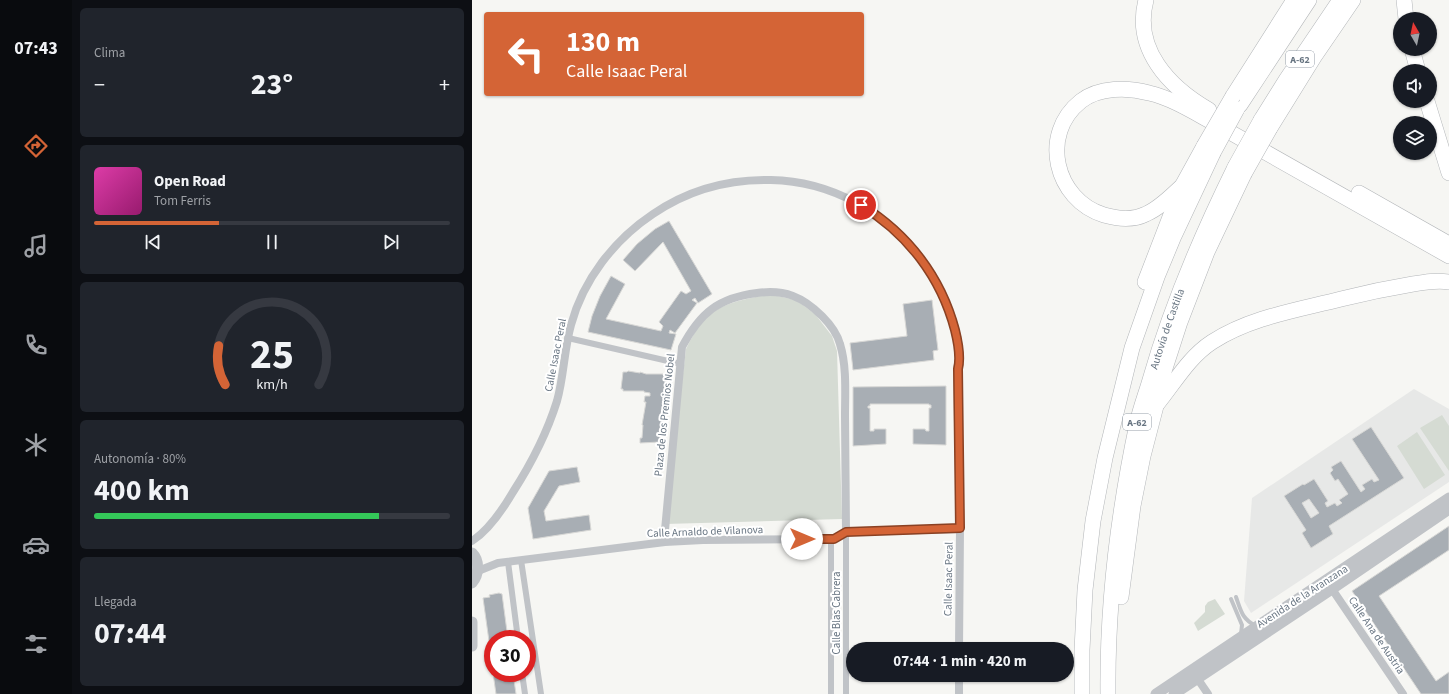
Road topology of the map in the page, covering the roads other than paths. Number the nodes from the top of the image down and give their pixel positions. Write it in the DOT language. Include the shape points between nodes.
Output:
graph roads {
  1 [pos="1146,0"];
  2 [pos="1284,0"];
  3 [pos="1294,0"];
  4 [pos="1309,0"];
  5 [pos="1340,0"];
  6 [pos="1353,0"];
  7 [pos="1404,0"];
  8 [pos="1405,12"];
  9 [pos="1281,19"];
  10 [pos="1236,100"];
  11 [pos="1429,108"];
  12 [pos="1266,124"];
  13 [pos="1209,150"];
  14 [pos="1240,170"];
  15 [pos="1449,173"];
  16 [pos="1182,186"];
  17 [pos="1449,244"];
  18 [pos="1449,256"];
  19 [pos="1449,282"];
  20 [pos="568,338"];
  21 [pos="680,364"];
  22 [pos="1156,406"];
  23 [pos="1105,458"];
  24 [pos="1449,498"];
  25 [pos="1449,509"];
  26 [pos="960,528"];
  27 [pos="846,532"];
  28 [pos="476,538"];
  29 [pos="831,539"];
  30 [pos="665,542"];
  31 [pos="474,556"];
  32 [pos="521,560"];
  33 [pos="508,562"];
  34 [pos="498,563"];
  35 [pos="478,572"];
  36 [pos="472,583"];
  37 [pos="1332,589"];
  38 [pos="472,622"];
  39 [pos="1256,626"];
  40 [pos="517,630"];
  41 [pos="1240,637"];
  42 [pos="959,642"];
  43 [pos="472,646"];
  44 [pos="1195,674"];
  45 [pos="523,682"];
  46 [pos="959,682"];
  47 [pos="525,694"];
  48 [pos="541,694"];
  49 [pos="831,694"];
  50 [pos="846,694"];
  51 [pos="959,694"];
  52 [pos="1082,694"];
  53 [pos="1108,694"];
  54 [pos="1117,694"];
  55 [pos="1156,694"];
  56 [pos="1174,694"];
  57 [pos="1208,694"];
  58 [pos="1403,694"];
  1 -- 17 [label="highway" via="1143,24 1149,50 1165,75 1183,93"];
  2 -- 9 [label="highway"];
  3 -- 9 [label="highway"];
  4 -- 10 [label="highway, A-62"];
  5 -- 12 [label="highway, Autovía de Castilla / A-62" via="1286,80"];
  6 -- 12 [label="highway"];
  7 -- 8 [label="highway"];
  9 -- 10 [label="highway"];
  10 -- 13 [label="highway, A-62, bridge"];
  11 -- 15 [label="highway"];
  12 -- 14 [label="highway, Autovía de Castilla / A-62, bridge"];
  13 -- 16 [label="highway"];
  13 -- 23 [label="highway, A-62" via="1152,291 1132,348"];
  14 -- 22 [label="highway" via="1183,315 1158,390"];
  14 -- 53 [label="highway, Autovía de Castilla / A-62" via="1196,250 1181,286 1137,422 1119,518 1111,598"];
  16 -- 18 [label="highway" via="1158,207 1133,218 1096,212 1082,205 1063,179 1057,154 1061,128 1074,109 1092,95 1124,89 1149,92 1176,102"];
  16 -- 23 [label="highway" via="1138,300 1116,378"];
  19 -- 22 [label="highway" via="1426,282 1384,289 1259,320 1237,329 1212,343 1196,356 1182,370"];
  20 -- 21 [label="street"];
  20 -- 26 [label="street, Calle Isaac Peral" via="575,311 600,264 639,223 674,200 704,188 757,179 808,184 849,199 891,226 915,250 937,282 951,315 960,362"];
  20 -- 28 [label="street, Calle Isaac Peral" via="557,400 548,425 521,479 497,516"];
  21 -- 27 [label="street, Plaza de los Premios Nobel" via="682,347 691,330 714,306 731,298 776,291 803,300 825,319 840,343 844,368"];
  21 -- 30 [label="street, Plaza de los Premios Nobel" via="664,530"];
  22 -- 54 [label="highway" via="1143,456 1127,542 1121,596"];
  23 -- 52 [label="highway, A-62" via="1093,521 1085,590"];
  24 -- 39 [label="street, Avenida de la Aranzana"];
  25 -- 37 [label="street, Avenida de la Aranzana"];
  26 -- 27 [label="street, Calle Arnaldo de Vilanova"];
  26 -- 42 [label="street, Calle Isaac Peral"];
  27 -- 29 [label="street, Calle Arnaldo de Vilanova"];
  27 -- 50 [label="street, Calle Blas Cabrera"];
  28 -- 31 [label="street, Calle Isaac Peral"];
  29 -- 30 [label="street, Calle Arnaldo de Vilanova"];
  29 -- 49 [label="street, Calle Blas Cabrera"];
  30 -- 32 [label="street, Calle Arnaldo de Vilanova"];
  31 -- 34 [label="street, Calle Arnaldo de Vilanova"];
  31 -- 35 [label="street"];
  32 -- 33 [label="street, Calle Arnaldo de Vilanova"];
  32 -- 48 [label="street"];
  33 -- 34 [label="street, Calle Arnaldo de Vilanova"];
  33 -- 40 [label="street"];
  34 -- 35 [label="street, Calle Arnaldo de Vilanova"];
  35 -- 36 [label="street"];
  37 -- 44 [label="street, Avenida de la Aranzana"];
  37 -- 58 [label="street, Calle Ana de Austria"];
  38 -- 43 [label="street"];
  39 -- 41 [label="street, Avenida de la Aranzana"];
  39 -- 41 [label="lane" via="1247,622 1234,598 1242,625"];
  41 -- 44 [label="street, Avenida de la Aranzana"];
  44 -- 55 [label="street, Avenida de la Aranzana"];
  44 -- 56 [label="street, Avenida de la Aranzana"];
  44 -- 57 [label="street"];
  45 -- 47 [label="street"];
  46 -- 51 [label="street"];
}
